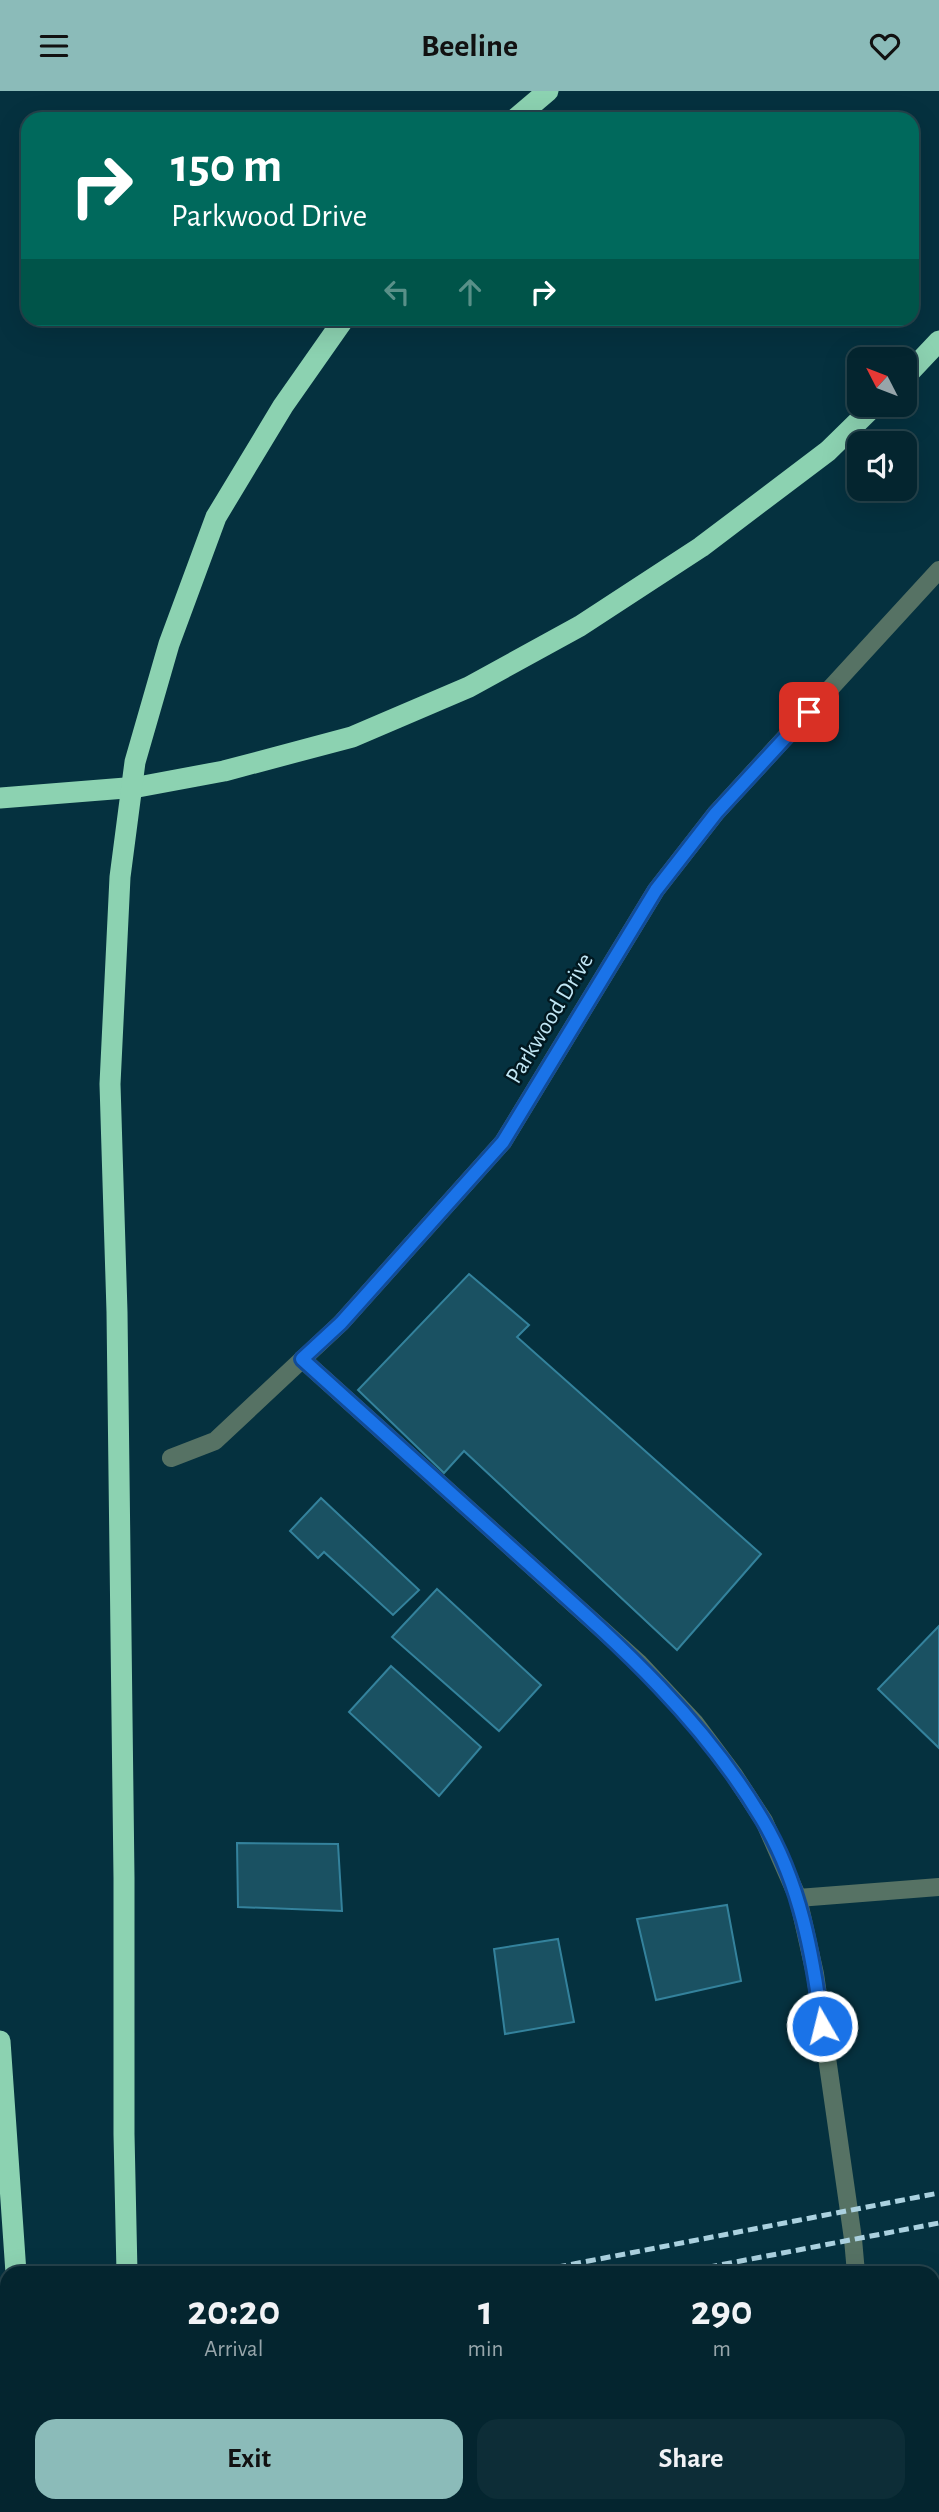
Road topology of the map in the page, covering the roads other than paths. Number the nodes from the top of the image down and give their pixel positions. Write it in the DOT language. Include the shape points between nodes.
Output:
graph roads {
  1 [pos="548,91"];
  2 [pos="523,112"];
  3 [pos="339,326"];
  4 [pos="939,341"];
  5 [pos="917,364"];
  6 [pos="863,417"];
  7 [pos="939,570"];
  8 [pos="0,798"];
  9 [pos="302,1359"];
  10 [pos="171,1458"];
  11 [pos="939,1887"];
  12 [pos="798,1898"];
  13 [pos="0,2041"];
  14 [pos="16,2266"];
  15 [pos="127,2266"];
  16 [pos="855,2266"];
  1 -- 2 [label="highway"];
  3 -- 15 [label="highway, bridge" via="283,406 216,517 169,644 135,762 121,877 110,1084 117,1312"];
  4 -- 5 [label="highway"];
  6 -- 8 [label="highway" via="828,451 701,547 580,626 469,687 352,737 224,772 138,787"];
  7 -- 9 [label="street, Parkwood Drive" via="716,813 656,890 503,1142 341,1323"];
  9 -- 10 [label="street, Parkwood Drive" via="215,1441"];
  9 -- 12 [label="street" via="639,1663 695,1723 764,1821"];
  11 -- 12 [label="street"];
  12 -- 16 [label="street" via="815,1974"];
  13 -- 14 [label="highway"];
}
